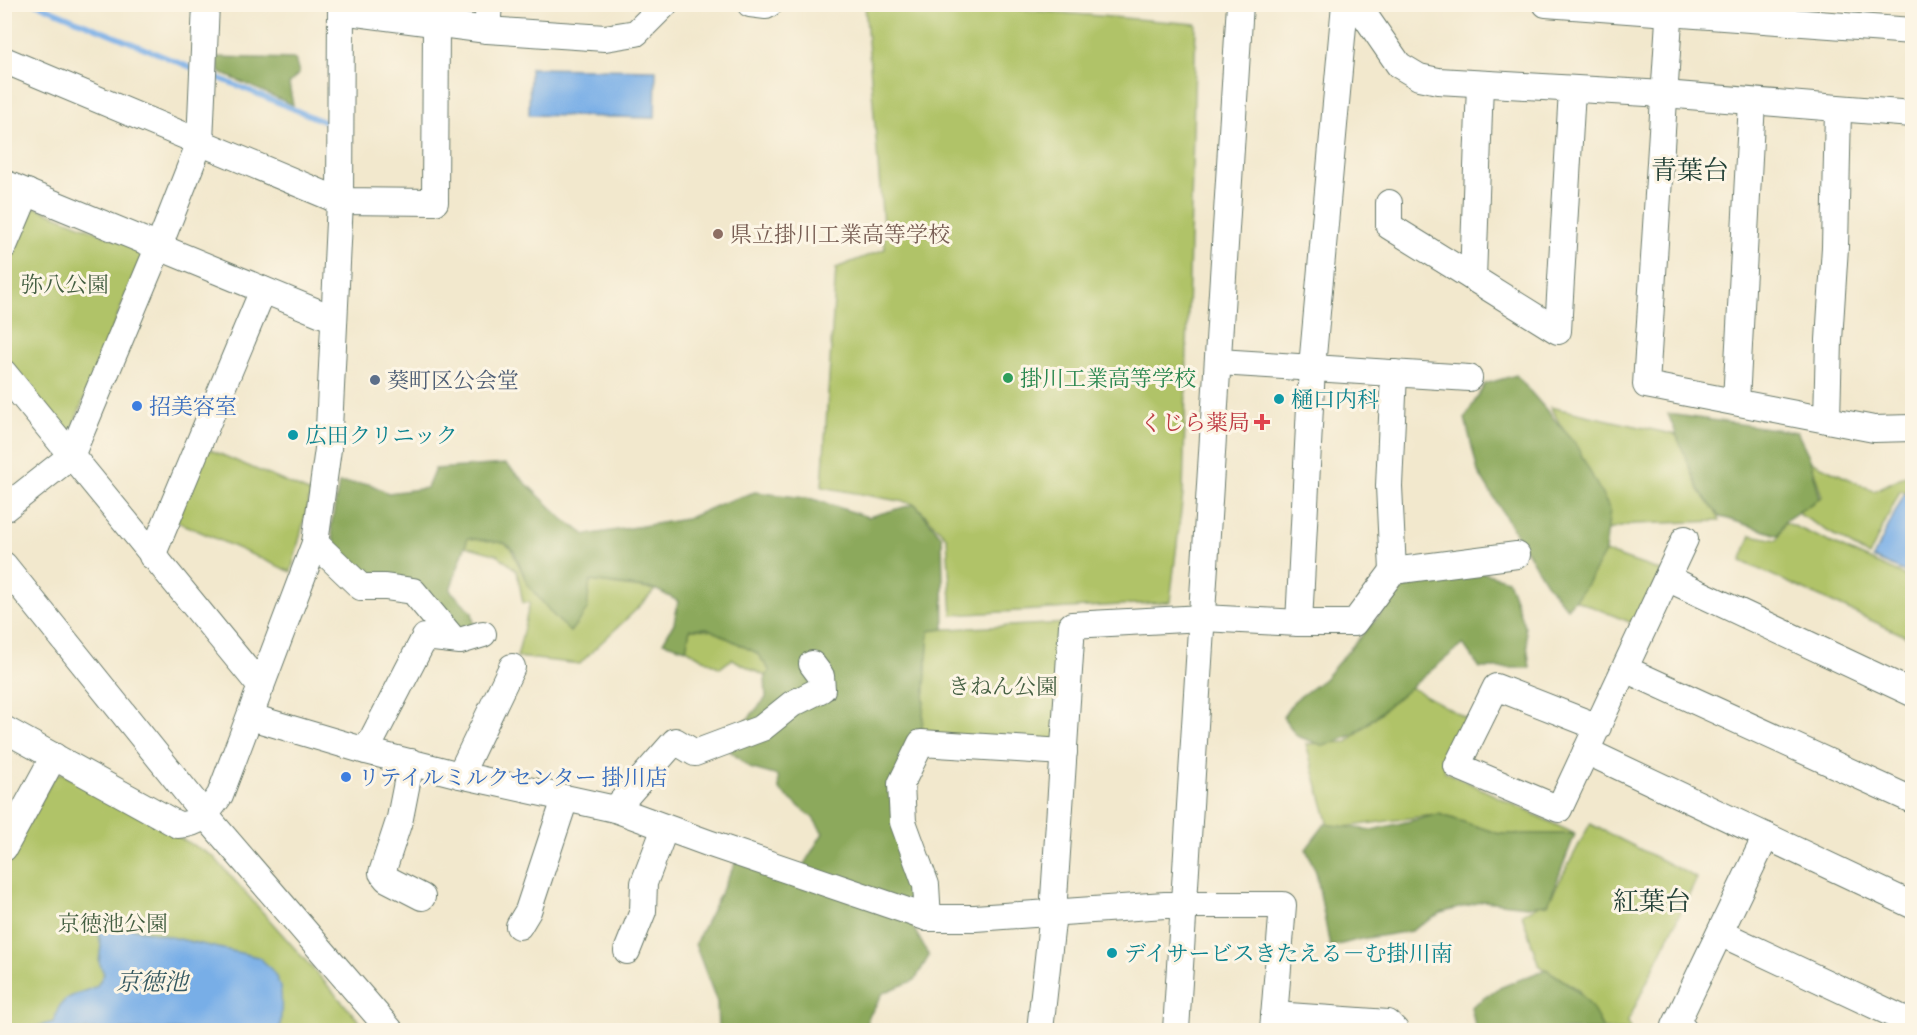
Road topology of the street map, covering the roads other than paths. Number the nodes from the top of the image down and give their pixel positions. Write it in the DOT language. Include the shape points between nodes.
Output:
graph roads {
  1 [pos="489,4"];
  2 [pos="665,4"];
  3 [pos="750,4"];
  4 [pos="769,4"];
  5 [pos="1240,4"];
  6 [pos="1345,4"];
  7 [pos="1357,4"];
  8 [pos="1546,4"];
  9 [pos="200,7"];
  10 [pos="340,8"];
  11 [pos="1670,9"];
  12 [pos="436,23"];
  13 [pos="487,30"];
  14 [pos="1912,30"];
  15 [pos="4,60"];
  16 [pos="1480,84"];
  17 [pos="1572,90"];
  18 [pos="1664,94"];
  19 [pos="1752,102"];
  20 [pos="1838,109"];
  21 [pos="1912,114"];
  22 [pos="200,142"];
  23 [pos="16,187"];
  24 [pos="340,201"];
  25 [pos="1389,203"];
  26 [pos="4,246"];
  27 [pos="159,246"];
  28 [pos="1473,278"];
  29 [pos="263,290"];
  30 [pos="334,319"];
  31 [pos="1219,362"];
  32 [pos="1312,367"];
  33 [pos="4,373"];
  34 [pos="1394,373"];
  35 [pos="1468,378"];
  36 [pos="1736,401"];
  37 [pos="1827,420"];
  38 [pos="1912,428"];
  39 [pos="71,456"];
  40 [pos="4,509"];
  41 [pos="1685,539"];
  42 [pos="315,543"];
  43 [pos="1517,555"];
  44 [pos="153,556"];
  45 [pos="4,565"];
  46 [pos="1393,571"];
  47 [pos="1667,578"];
  48 [pos="1203,618"];
  49 [pos="1299,623"];
  50 [pos="483,634"];
  51 [pos="454,640"];
  52 [pos="812,664"];
  53 [pos="512,667"];
  54 [pos="1624,669"];
  55 [pos="261,687"];
  56 [pos="1912,693"];
  57 [pos="251,717"];
  58 [pos="1598,726"];
  59 [pos="4,729"];
  60 [pos="366,751"];
  61 [pos="1586,751"];
  62 [pos="1064,752"];
  63 [pos="54,756"];
  64 [pos="411,762"];
  65 [pos="460,775"];
  66 [pos="565,799"];
  67 [pos="1912,800"];
  68 [pos="615,809"];
  69 [pos="205,816"];
  70 [pos="665,828"];
  71 [pos="1766,836"];
  72 [pos="4,848"];
  73 [pos="422,897"];
  74 [pos="1912,905"];
  75 [pos="1184,906"];
  76 [pos="1053,913"];
  77 [pos="928,918"];
  78 [pos="519,926"];
  79 [pos="1720,933"];
  80 [pos="627,951"];
  81 [pos="1274,1023"];
  82 [pos="1912,1023"];
  83 [pos="390,1030"];
  84 [pos="1040,1030"];
  85 [pos="1176,1030"];
  86 [pos="1395,1030"];
  87 [pos="1683,1030"];
  1 -- 13 [label="street"];
  2 -- 13 [label="street" via="636,33 605,38"];
  3 -- 4 [label="street"];
  5 -- 31 [label="street"];
  6 -- 32 [label="street"];
  7 -- 16 [label="street" via="1400,65 1419,77"];
  8 -- 11 [label="street"];
  9 -- 22 [label="street"];
  10 -- 12 [label="street"];
  10 -- 24 [label="street"];
  11 -- 14 [label="street"];
  11 -- 18 [label="street"];
  12 -- 13 [label="street"];
  12 -- 24 [label="street" via="435,202"];
  15 -- 22 [label="street"];
  16 -- 17 [label="street"];
  16 -- 28 [label="street"];
  17 -- 18 [label="street"];
  17 -- 28 [label="street" via="1558,331"];
  18 -- 19 [label="street"];
  18 -- 36 [label="street" via="1646,385"];
  19 -- 20 [label="street"];
  19 -- 36 [label="street"];
  20 -- 21 [label="street"];
  20 -- 37 [label="street"];
  22 -- 24 [label="street"];
  22 -- 27 [label="street"];
  23 -- 26 [label="street"];
  23 -- 27 [label="street"];
  24 -- 30 [label="street"];
  25 -- 28 [label="street" via="1389,226"];
  27 -- 29 [label="street"];
  27 -- 39 [label="street"];
  29 -- 30 [label="street"];
  29 -- 44 [label="street"];
  30 -- 42 [label="street" via="328,449"];
  31 -- 32 [label="street"];
  31 -- 48 [label="street"];
  32 -- 34 [label="street"];
  32 -- 49 [label="street"];
  33 -- 39 [label="street"];
  34 -- 35 [label="street"];
  34 -- 46 [label="street" via="1389,486"];
  36 -- 37 [label="street"];
  37 -- 38 [label="street" via="1874,429"];
  39 -- 40 [label="street"];
  39 -- 44 [label="street"];
  41 -- 47 [label="street"];
  42 -- 51 [label="street" via="361,587 414,591"];
  42 -- 55 [label="street"];
  43 -- 46 [label="street"];
  44 -- 55 [label="street"];
  45 -- 69 [label="street"];
  46 -- 49 [label="street" via="1354,623"];
  47 -- 54 [label="street"];
  47 -- 56 [label="street"];
  48 -- 49 [label="street"];
  48 -- 62 [label="street" via="1072,625"];
  48 -- 75 [label="street"];
  50 -- 51 [label="street"];
  51 -- 60 [label="street" via="424,638"];
  52 -- 68 [label="street" via="821,676 822,689 792,704 762,728 695,753 675,741"];
  53 -- 65 [label="street"];
  54 -- 58 [label="street"];
  54 -- 67 [label="street"];
  55 -- 57 [label="street"];
  57 -- 60 [label="street"];
  57 -- 69 [label="street" via="220,795"];
  58 -- 61 [label="street"];
  58 -- 61 [label="street" via="1496,687 1457,766 1559,809"];
  59 -- 63 [label="street"];
  60 -- 64 [label="street"];
  61 -- 71 [label="street"];
  62 -- 76 [label="street"];
  62 -- 77 [label="street" via="921,742 901,784 903,822 927,885"];
  63 -- 69 [label="street" via="178,825 189,825"];
  63 -- 72 [label="street"];
  64 -- 65 [label="street"];
  64 -- 73 [label="street" via="400,818 382,873"];
  65 -- 66 [label="street"];
  66 -- 68 [label="street"];
  66 -- 78 [label="street" via="528,911"];
  68 -- 70 [label="street"];
  69 -- 83 [label="street"];
  70 -- 77 [label="street"];
  70 -- 80 [label="street" via="644,883 643,911"];
  71 -- 74 [label="street"];
  71 -- 79 [label="street"];
  75 -- 76 [label="street"];
  75 -- 81 [label="street" via="1283,905"];
  75 -- 85 [label="street"];
  76 -- 77 [label="street"];
  76 -- 84 [label="street"];
  79 -- 82 [label="street"];
  79 -- 87 [label="street" via="1675,1026"];
  81 -- 86 [label="street" via="1388,1023"];
}
